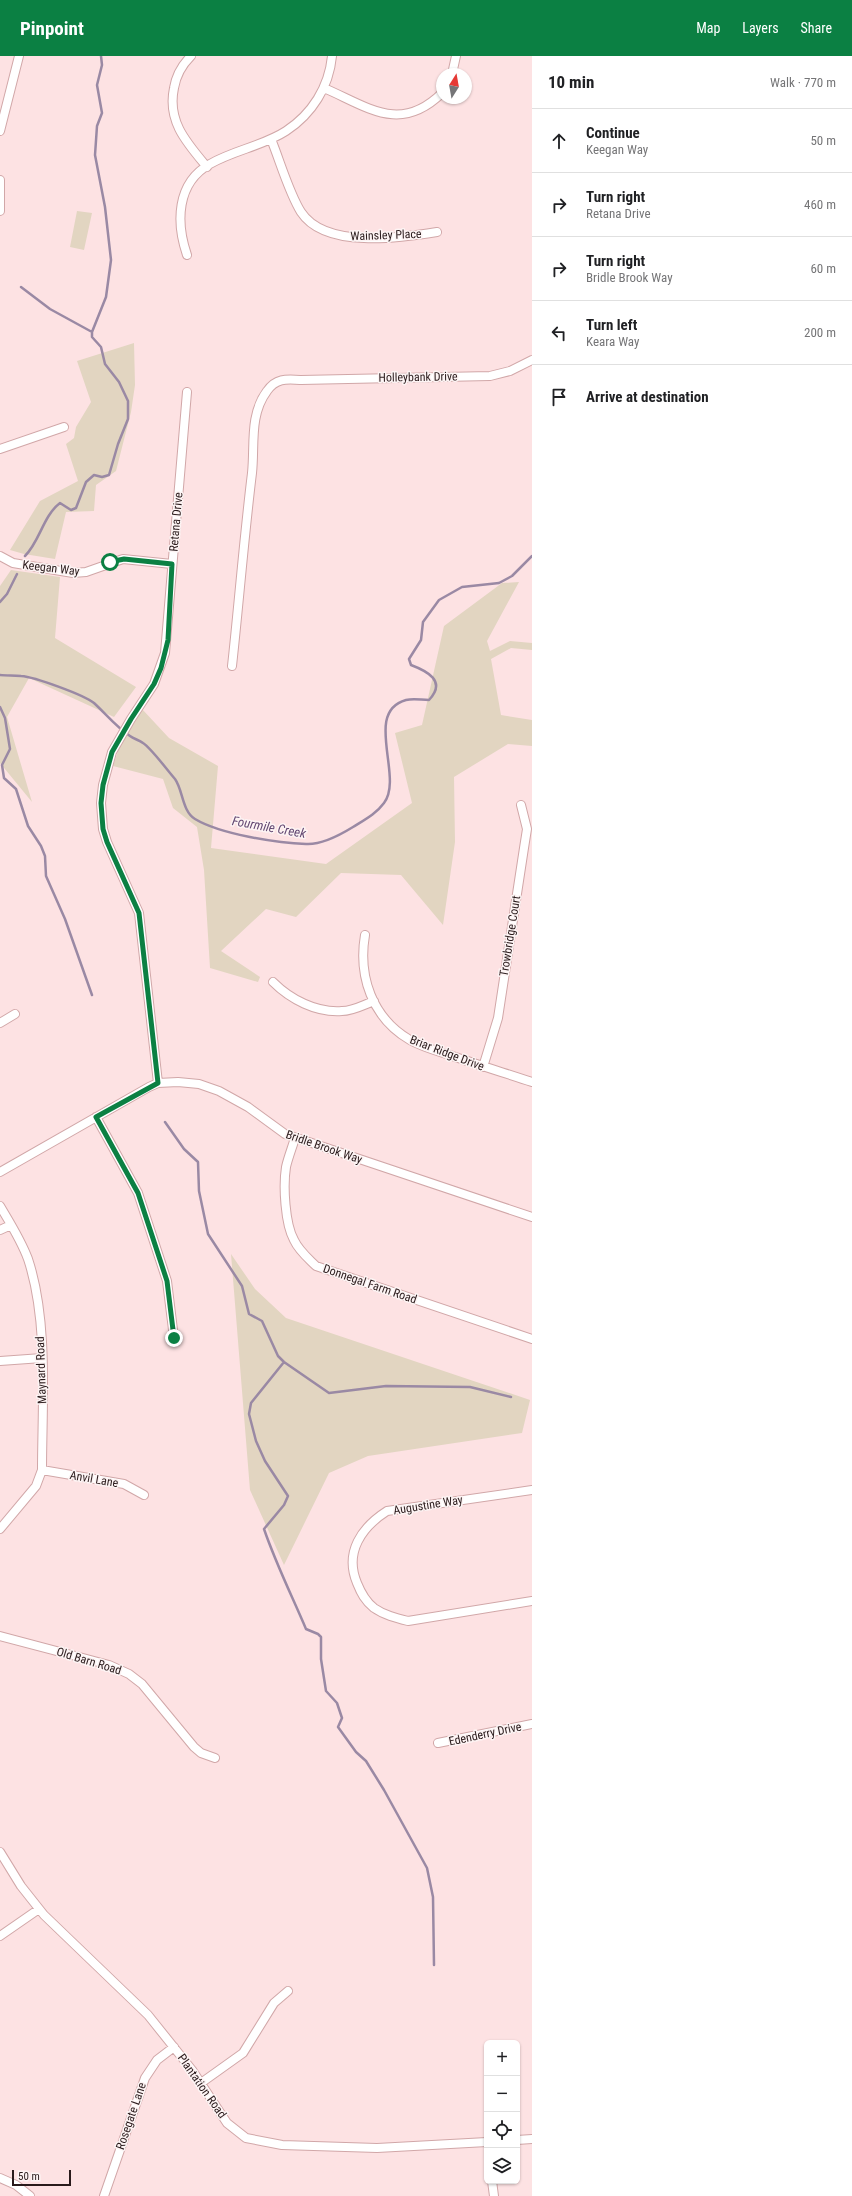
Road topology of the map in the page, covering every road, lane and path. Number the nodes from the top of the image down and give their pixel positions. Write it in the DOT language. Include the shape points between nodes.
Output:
graph roads {
  1 [pos="19,56"];
  2 [pos="191,56"];
  3 [pos="332,56"];
  4 [pos="456,56"];
  5 [pos="453,68"];
  6 [pos="324,88"];
  7 [pos="436,97"];
  8 [pos="0,131"];
  9 [pos="271,139"];
  10 [pos="206,167"];
  11 [pos="0,180"];
  12 [pos="0,211"];
  13 [pos="437,232"];
  14 [pos="188,256"];
  15 [pos="532,360"];
  16 [pos="187,392"];
  17 [pos="64,427"];
  18 [pos="0,449"];
  19 [pos="0,556"];
  20 [pos="172,564"];
  21 [pos="232,666"];
  22 [pos="522,805"];
  23 [pos="365,935"];
  24 [pos="273,982"];
  25 [pos="374,1001"];
  26 [pos="15,1014"];
  27 [pos="0,1024"];
  28 [pos="483,1067"];
  29 [pos="532,1082"];
  30 [pos="158,1083"];
  31 [pos="96,1117"];
  32 [pos="295,1138"];
  33 [pos="0,1172"];
  34 [pos="0,1206"];
  35 [pos="532,1218"];
  36 [pos="11,1225"];
  37 [pos="0,1230"];
  38 [pos="174,1338"];
  39 [pos="532,1339"];
  40 [pos="42,1358"];
  41 [pos="0,1362"];
  42 [pos="42,1470"];
  43 [pos="532,1490"];
  44 [pos="144,1495"];
  45 [pos="0,1529"];
  46 [pos="532,1601"];
  47 [pos="0,1636"];
  48 [pos="532,1724"];
  49 [pos="438,1743"];
  50 [pos="215,1758"];
  51 [pos="0,1852"];
  52 [pos="39,1909"];
  53 [pos="0,1936"];
  54 [pos="288,1991"];
  55 [pos="174,2047"];
  56 [pos="200,2083"];
  57 [pos="532,2139"];
  58 [pos="520,2140"];
  59 [pos="484,2142"];
  60 [pos="0,2178"];
  61 [pos="492,2184"];
  62 [pos="30,2196"];
  63 [pos="104,2196"];
  64 [pos="494,2196"];
  1 -- 8 [label="street"];
  2 -- 10 [label="street" via="175,83 172,112 182,136"];
  3 -- 6 [label="street"];
  4 -- 5 [label="street"];
  6 -- 7 [label="street" via="389,115 415,112"];
  6 -- 9 [label="street" via="313,106 299,121"];
  9 -- 10 [label="street"];
  9 -- 13 [label="street, Wainsley Place" via="301,212 319,228 333,235 354,238"];
  10 -- 14 [label="street" via="192,181 181,205 180,225"];
  11 -- 12 [label="street"];
  15 -- 21 [label="street, Holleybank Drive" via="510,371 490,376 282,379 272,384 263,397 254,422 253,463"];
  16 -- 20 [label="street, Retana Drive"];
  17 -- 18 [label="street"];
  19 -- 20 [label="street, Keegan Way" via="13,563 73,573 86,572 124,559"];
  20 -- 30 [label="street, Retana Drive" via="166,653 154,684 112,752 103,785 101,815 107,842 139,913"];
  22 -- 28 [label="street, Trowbridge Court" via="526,829 523,856 498,1018"];
  23 -- 25 [label="street, Briar Ridge Drive" via="362,961 368,990"];
  24 -- 25 [label="street" via="295,1001 325,1010 342,1012"];
  25 -- 28 [label="street, Briar Ridge Drive" via="388,1022 412,1041"];
  26 -- 27 [label="street"];
  28 -- 29 [label="street, Briar Ridge Drive"];
  30 -- 31 [label="street, Bridle Brook Way"];
  30 -- 32 [label="street, Bridle Brook Way" via="199,1084 219,1092 248,1107 285,1134"];
  31 -- 33 [label="street, Bridle Brook Way"];
  31 -- 38 [label="street" via="138,1193 167,1281"];
  32 -- 35 [label="street, Bridle Brook Way"];
  32 -- 39 [label="street, Donnegal Farm Road" via="285,1179 288,1226 302,1253 316,1266"];
  34 -- 36 [label="street, Maynard Road"];
  36 -- 37 [label="street"];
  36 -- 40 [label="street, Maynard Road" via="23,1246 36,1287"];
  40 -- 41 [label="street"];
  40 -- 42 [label="street, Maynard Road"];
  42 -- 44 [label="street, Anvil Lane" via="124,1484"];
  42 -- 45 [label="street, Maynard Road" via="36,1486"];
  43 -- 46 [label="street, Augustine Way" via="387,1511 362,1532 355,1546 352,1562 362,1597 390,1617 408,1621"];
  47 -- 50 [label="street, Old Barn Road" via="109,1665 129,1674 142,1684 194,1747 201,1753"];
  48 -- 49 [label="street, Edenderry Drive"];
  51 -- 52 [label="street, Plantation Road"];
  52 -- 53 [label="street"];
  52 -- 55 [label="street, Plantation Road" via="148,2015"];
  54 -- 56 [label="street" via="274,2003 243,2052"];
  55 -- 56 [label="street, Plantation Road"];
  55 -- 63 [label="street, Rosegate Lane" via="157,2060 145,2078"];
  56 -- 59 [label="street, Plantation Road" via="232,2128 246,2138 262,2143 377,2148"];
  57 -- 58 [label="street"];
  60 -- 62 [label="street"];
  61 -- 64 [label="street"];
}
